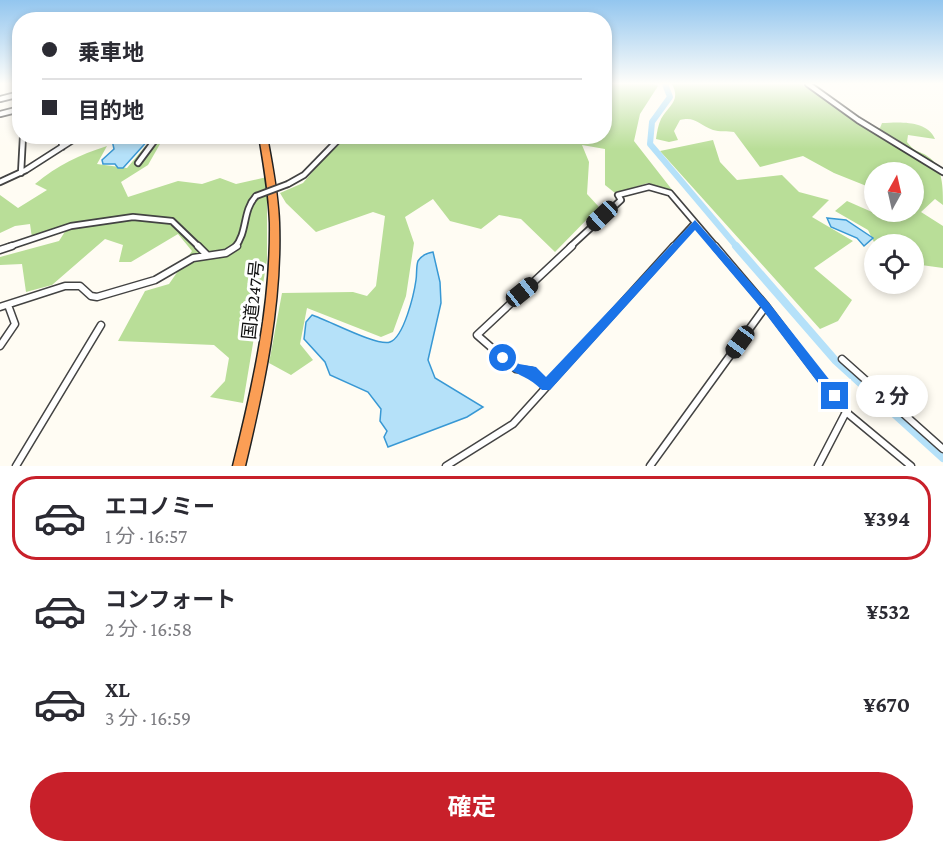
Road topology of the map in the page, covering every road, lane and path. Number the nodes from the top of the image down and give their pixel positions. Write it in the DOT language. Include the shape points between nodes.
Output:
graph roads {
  1 [pos="838,106"];
  2 [pos="23,144"];
  3 [pos="66,144"];
  4 [pos="152,144"];
  5 [pos="265,144"];
  6 [pos="333,144"];
  7 [pos="62,147"];
  8 [pos="138,163"];
  9 [pos="943,172"];
  10 [pos="21,173"];
  11 [pos="0,182"];
  12 [pos="695,223"];
  13 [pos="0,250"];
  14 [pos="206,254"];
  15 [pos="8,305"];
  16 [pos="766,306"];
  17 [pos="0,307"];
  18 [pos="101,325"];
  19 [pos="0,346"];
  20 [pos="842,359"];
  21 [pos="546,386"];
  22 [pos="846,412"];
  23 [pos="943,449"];
  24 [pos="16,466"];
  25 [pos="239,466"];
  26 [pos="446,466"];
  27 [pos="650,466"];
  28 [pos="818,466"];
  29 [pos="911,466"];
  1 -- 9 [label="street"];
  2 -- 10 [label="street"];
  3 -- 7 [label="street"];
  4 -- 8 [label="street"];
  5 -- 25 [label="highway, 国道247号" via="275,197 273,293 258,386"];
  6 -- 14 [label="street, bridge" via="303,179 256,196 248,204 239,244 224,254"];
  7 -- 10 [label="street"];
  10 -- 11 [label="street"];
  12 -- 16 [label="street"];
  12 -- 21 [label="street"];
  12 -- 21 [label="street" via="670,193 649,187 618,195 621,200 477,335 516,369 532,371"];
  13 -- 14 [label="street" via="71,226 133,217 172,221"];
  14 -- 15 [label="street" via="191,258 155,280 97,297 80,286 65,286"];
  15 -- 17 [label="street"];
  15 -- 19 [label="street" via="15,324"];
  16 -- 22 [label="street"];
  16 -- 27 [label="street"];
  18 -- 24 [label="street"];
  20 -- 23 [label="street"];
  21 -- 26 [label="street" via="513,424"];
  22 -- 28 [label="street"];
  22 -- 29 [label="street"];
}
